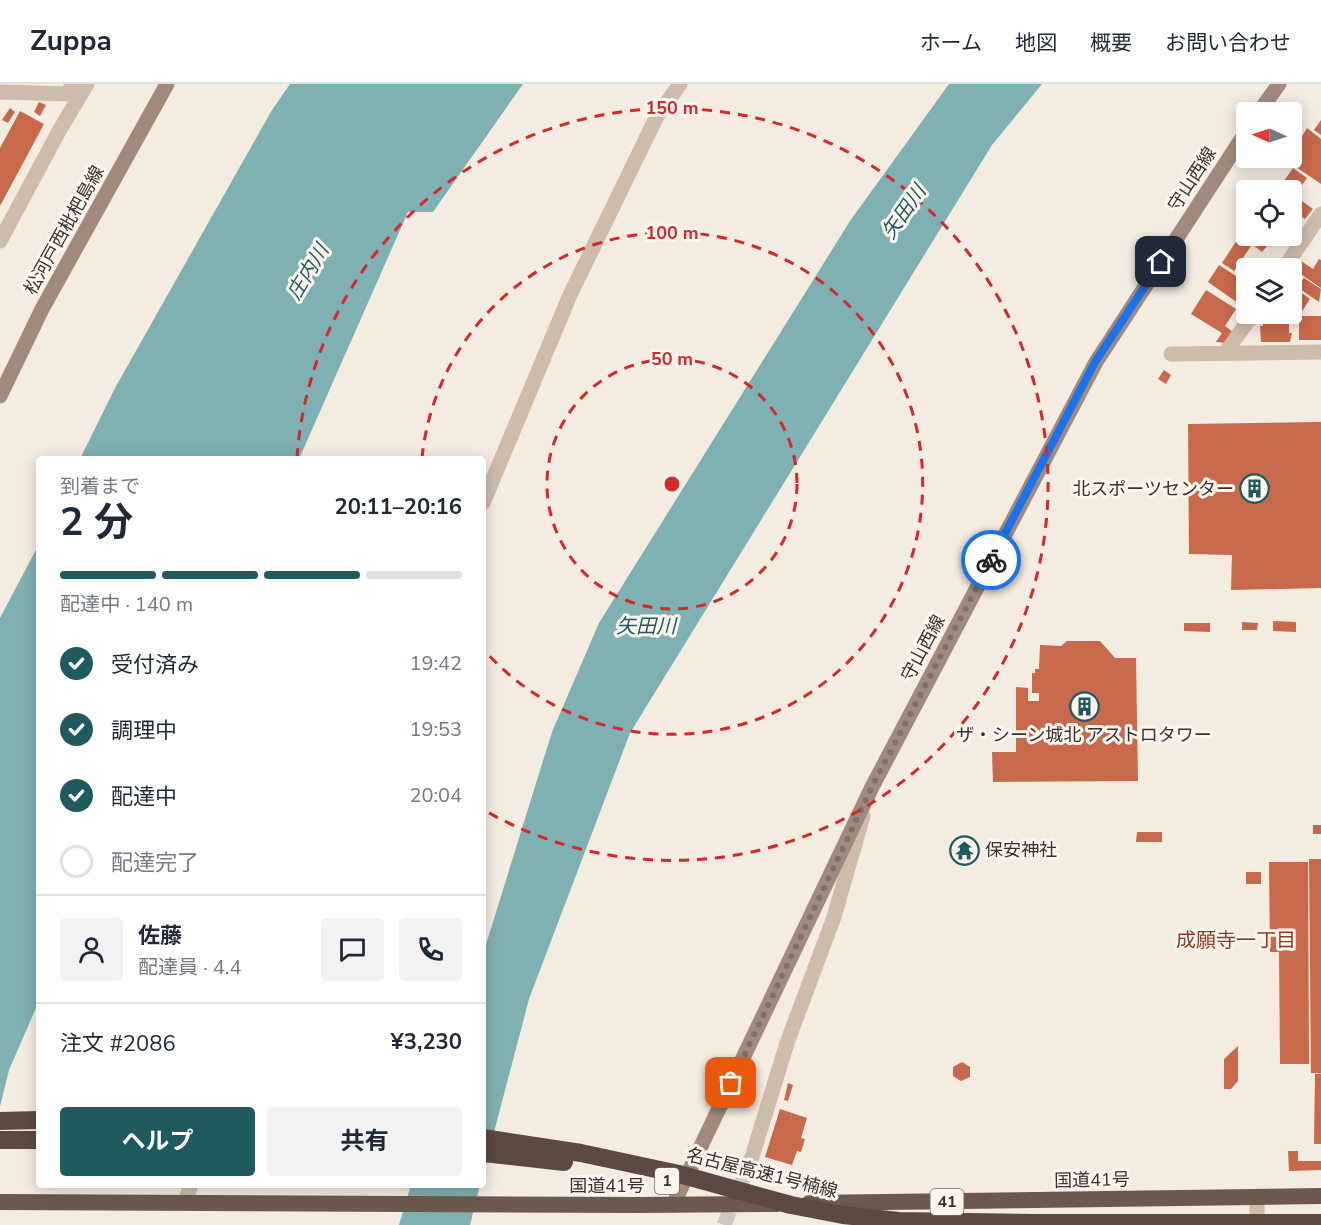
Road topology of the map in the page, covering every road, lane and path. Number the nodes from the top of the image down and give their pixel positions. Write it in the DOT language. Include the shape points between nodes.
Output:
graph roads {
  1 [pos="167,84"];
  2 [pos="680,84"];
  3 [pos="1279,84"];
  4 [pos="78,89"];
  5 [pos="0,92"];
  6 [pos="1266,102"];
  7 [pos="1236,147"];
  8 [pos="1321,214"];
  9 [pos="0,241"];
  10 [pos="1291,258"];
  11 [pos="1245,324"];
  12 [pos="1226,352"];
  13 [pos="1321,352"];
  14 [pos="1171,354"];
  15 [pos="0,396"];
  16 [pos="486,495"];
  17 [pos="872,787"];
  18 [pos="36,1120"];
  19 [pos="0,1121"];
  20 [pos="486,1138"];
  21 [pos="0,1140"];
  22 [pos="36,1140"];
  23 [pos="486,1153"];
  24 [pos="752,1157"];
  25 [pos="190,1188"];
  26 [pos="1321,1196"];
  27 [pos="1257,1197"];
  28 [pos="0,1202"];
  29 [pos="192,1202"];
  30 [pos="673,1205"];
  31 [pos="1321,1223"];
  32 [pos="847,1225"];
  33 [pos="1257,1225"];
  1 -- 15 [label="main road, 松河戸西枇杷島線" via="42,309"];
  2 -- 16 [label="street" via="657,116 570,295"];
  3 -- 6 [label="main road"];
  4 -- 5 [label="street"];
  4 -- 9 [label="street"];
  7 -- 17 [label="main road, 守山西線" via="1095,362"];
  8 -- 10 [label="street"];
  11 -- 12 [label="street"];
  12 -- 13 [label="street"];
  12 -- 14 [label="street"];
  17 -- 24 [label="street" via="834,917 787,1043"];
  17 -- 30 [label="main road, 守山西線"];
  18 -- 19 [label="highway"];
  20 -- 31 [label="highway, 名古屋高速1号楠線 / 1" via="679,1174 790,1205 899,1221"];
  21 -- 22 [label="highway"];
  23 -- 32 [label="highway, 名古屋高速1号楠線 / 1" via="578,1164 676,1183"];
  25 -- 29 [label="street"];
  26 -- 27 [label="highway, 国道41号 / 41"];
  27 -- 30 [label="highway, 国道41号 / 41"];
  27 -- 33 [label="street"];
  28 -- 29 [label="highway, 国道41号 / 41"];
  29 -- 30 [label="highway, 国道41号 / 41"];
}
